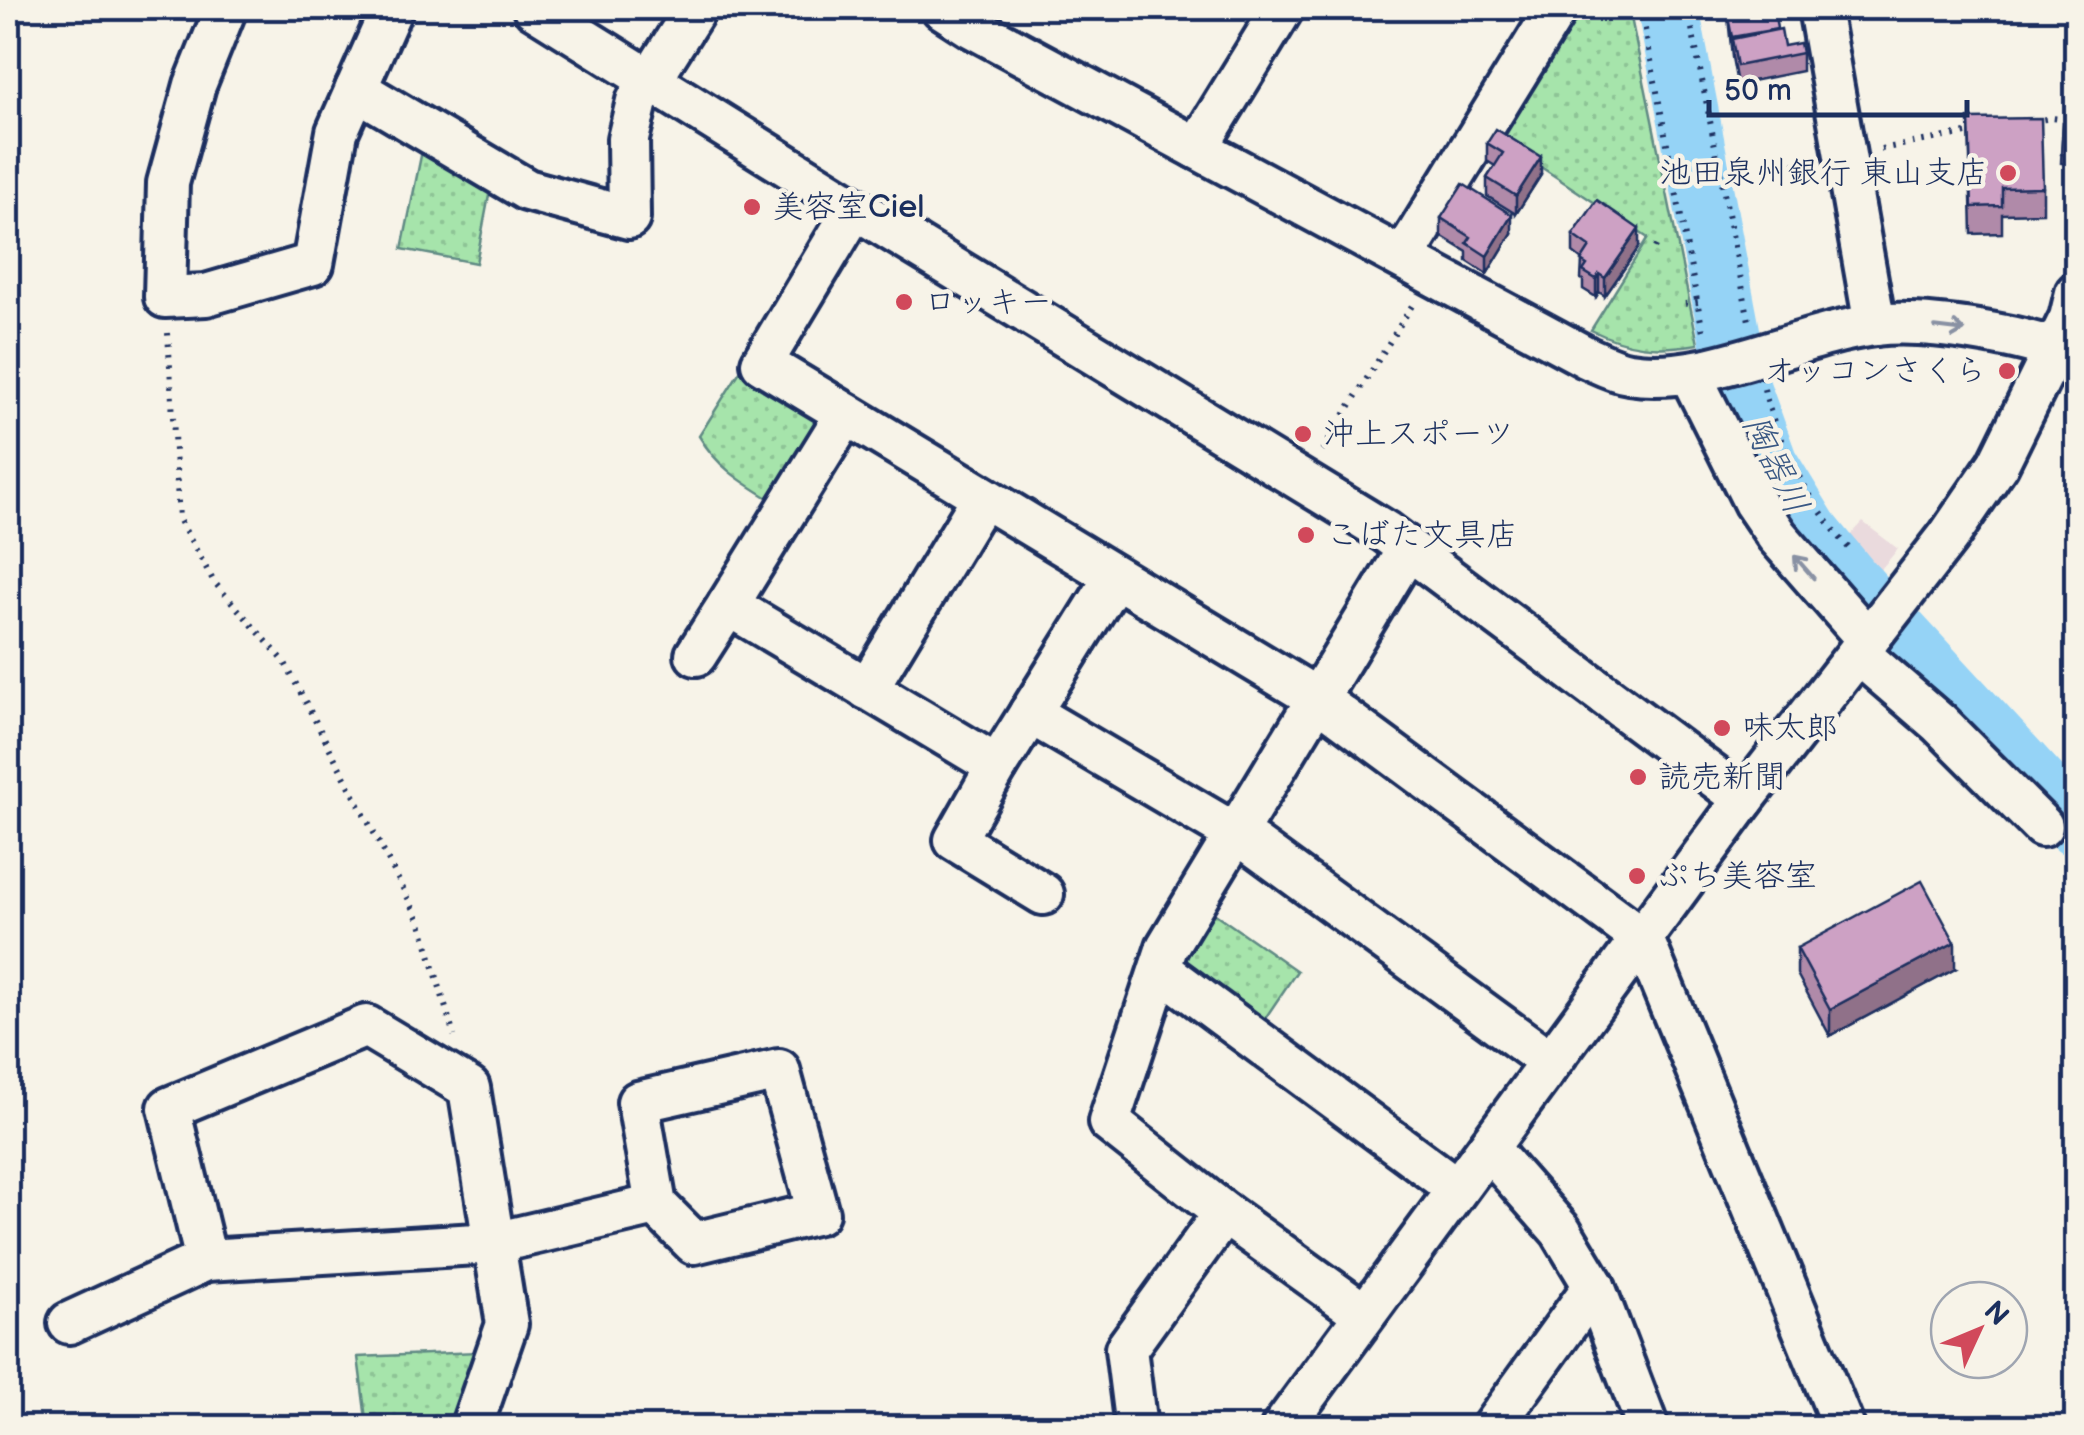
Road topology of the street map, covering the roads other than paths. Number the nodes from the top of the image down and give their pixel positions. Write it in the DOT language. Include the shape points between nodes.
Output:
graph roads {
  1 [pos="226,8"];
  2 [pos="392,8"];
  3 [pos="534,8"];
  4 [pos="696,8"];
  5 [pos="942,8"];
  6 [pos="1282,8"];
  7 [pos="1557,8"];
  8 [pos="1819,8"];
  9 [pos="650,80"];
  10 [pos="356,89"];
  11 [pos="1197,148"];
  12 [pos="855,208"];
  13 [pos="1417,266"];
  14 [pos="2076,293"];
  15 [pos="1875,325"];
  16 [pos="2066,353"];
  17 [pos="1723,354"];
  18 [pos="846,414"];
  19 [pos="983,497"];
  20 [pos="1408,548"];
  21 [pos="1115,576"];
  22 [pos="728,605"];
  23 [pos="1867,642"];
  24 [pos="696,655"];
  25 [pos="867,689"];
  26 [pos="1318,700"];
  27 [pos="1030,713"];
  28 [pos="997,766"];
  29 [pos="1744,800"];
  30 [pos="2042,826"];
  31 [pos="1237,835"];
  32 [pos="1042,894"];
  33 [pos="1643,939"];
  34 [pos="1160,969"];
  35 [pos="1549,1061"];
  36 [pos="1488,1148"];
  37 [pos="1456,1188"];
  38 [pos="656,1205"];
  39 [pos="1224,1213"];
  40 [pos="494,1243"];
  41 [pos="206,1260"];
  42 [pos="1594,1286"];
  43 [pos="1364,1314"];
  44 [pos="69,1323"];
  45 [pos="1289,1424"];
  46 [pos="471,1428"];
  47 [pos="1136,1428"];
  48 [pos="1492,1428"];
  49 [pos="1648,1428"];
  50 [pos="1844,1428"];
  1 -- 10 [label="street" via="195,85 168,183 166,297 206,295 313,264 337,132"];
  2 -- 10 [label="street"];
  3 -- 9 [label="street"];
  4 -- 9 [label="street"];
  5 -- 11 [label="street"];
  6 -- 11 [label="street"];
  7 -- 13 [label="street"];
  8 -- 15 [label="street"];
  9 -- 10 [label="street" via="636,101 628,139 629,218 527,190"];
  9 -- 12 [label="street"];
  11 -- 13 [label="street"];
  12 -- 18 [label="street" via="762,362"];
  12 -- 20 [label="street"];
  13 -- 17 [label="street" via="1625,373 1664,376"];
  14 -- 16 [label="street"];
  15 -- 16 [label="street, one-way" via="1993,334"];
  15 -- 17 [label="street"];
  16 -- 23 [label="street" via="1998,464"];
  23 -- 17 [label="street, one-way" via="1754,502"];
  18 -- 19 [label="street"];
  18 -- 22 [label="street"];
  19 -- 21 [label="street"];
  19 -- 25 [label="street"];
  20 -- 26 [label="street"];
  20 -- 29 [label="street"];
  21 -- 26 [label="street"];
  21 -- 27 [label="street"];
  22 -- 24 [label="street"];
  22 -- 25 [label="street"];
  23 -- 29 [label="street"];
  23 -- 30 [label="street"];
  25 -- 28 [label="street"];
  26 -- 31 [label="street"];
  26 -- 33 [label="street"];
  27 -- 28 [label="street"];
  27 -- 31 [label="street"];
  28 -- 32 [label="street" via="955,840"];
  29 -- 33 [label="street"];
  31 -- 34 [label="street"];
  31 -- 35 [label="street"];
  33 -- 35 [label="street"];
  33 -- 50 [label="street"];
  34 -- 37 [label="street"];
  34 -- 39 [label="street" via="1109,1122"];
  35 -- 36 [label="street"];
  36 -- 37 [label="street"];
  36 -- 42 [label="street" via="1560,1231"];
  37 -- 43 [label="street"];
  38 -- 38 [label="street" via="694,1242 818,1213 779,1070 638,1102"];
  38 -- 40 [label="street"];
  39 -- 43 [label="street"];
  39 -- 47 [label="street" via="1126,1350"];
  40 -- 41 [label="street"];
  40 -- 41 [label="street" via="469,1088 366,1026 169,1108"];
  40 -- 46 [label="street" via="507,1324"];
  41 -- 44 [label="street"];
  42 -- 48 [label="street"];
  42 -- 49 [label="street"];
  43 -- 45 [label="street"];
}
